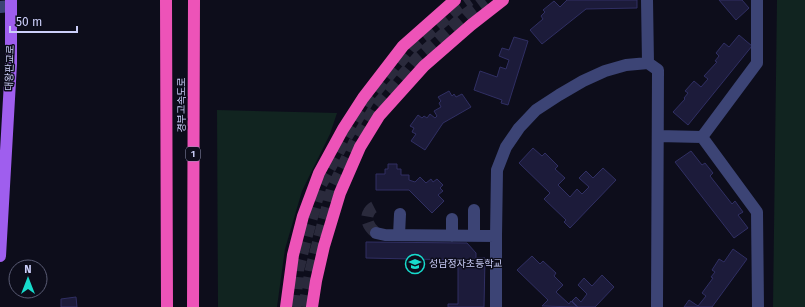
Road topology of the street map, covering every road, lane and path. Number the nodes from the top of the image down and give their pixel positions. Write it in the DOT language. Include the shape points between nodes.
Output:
graph roads {
  1 [pos="166,0"];
  2 [pos="194,0"];
  3 [pos="455,0"];
  4 [pos="503,0"];
  5 [pos="647,0"];
  6 [pos="757,0"];
  7 [pos="8,4"];
  8 [pos="648,63"];
  9 [pos="658,136"];
  10 [pos="702,138"];
  11 [pos="2,172"];
  12 [pos="474,210"];
  13 [pos="400,214"];
  14 [pos="452,219"];
  15 [pos="376,233"];
  16 [pos="399,235"];
  17 [pos="452,236"];
  18 [pos="474,236"];
  19 [pos="496,236"];
  20 [pos="0,256"];
  21 [pos="167,307"];
  22 [pos="193,307"];
  23 [pos="286,307"];
  24 [pos="312,307"];
  25 [pos="496,307"];
  26 [pos="657,307"];
  27 [pos="758,307"];
  1 -- 21 [label="highway, 경부고속도로"];
  2 -- 22 [label="highway, 경부고속도로 / 1"];
  3 -- 23 [label="highway" via="403,46 343,129 319,173 303,216"];
  4 -- 24 [label="highway" via="424,66 379,116 360,147 340,193 324,246"];
  5 -- 8 [label="lane"];
  6 -- 10 [label="lane" via="757,63"];
  7 -- 11 [label="main road, 대왕판교로" via="11,64"];
  8 -- 9 [label="lane" via="658,70"];
  8 -- 19 [label="lane" via="626,65 583,81 536,110 518,128 506,147 497,170"];
  9 -- 10 [label="lane"];
  9 -- 26 [label="lane"];
  10 -- 27 [label="lane" via="757,212"];
  11 -- 20 [label="main road, 대왕판교로"];
  12 -- 18 [label="lane"];
  13 -- 16 [label="lane"];
  14 -- 17 [label="lane"];
  15 -- 16 [label="lane"];
  16 -- 17 [label="lane"];
  17 -- 18 [label="lane"];
  18 -- 19 [label="lane"];
  19 -- 25 [label="lane"];
}
